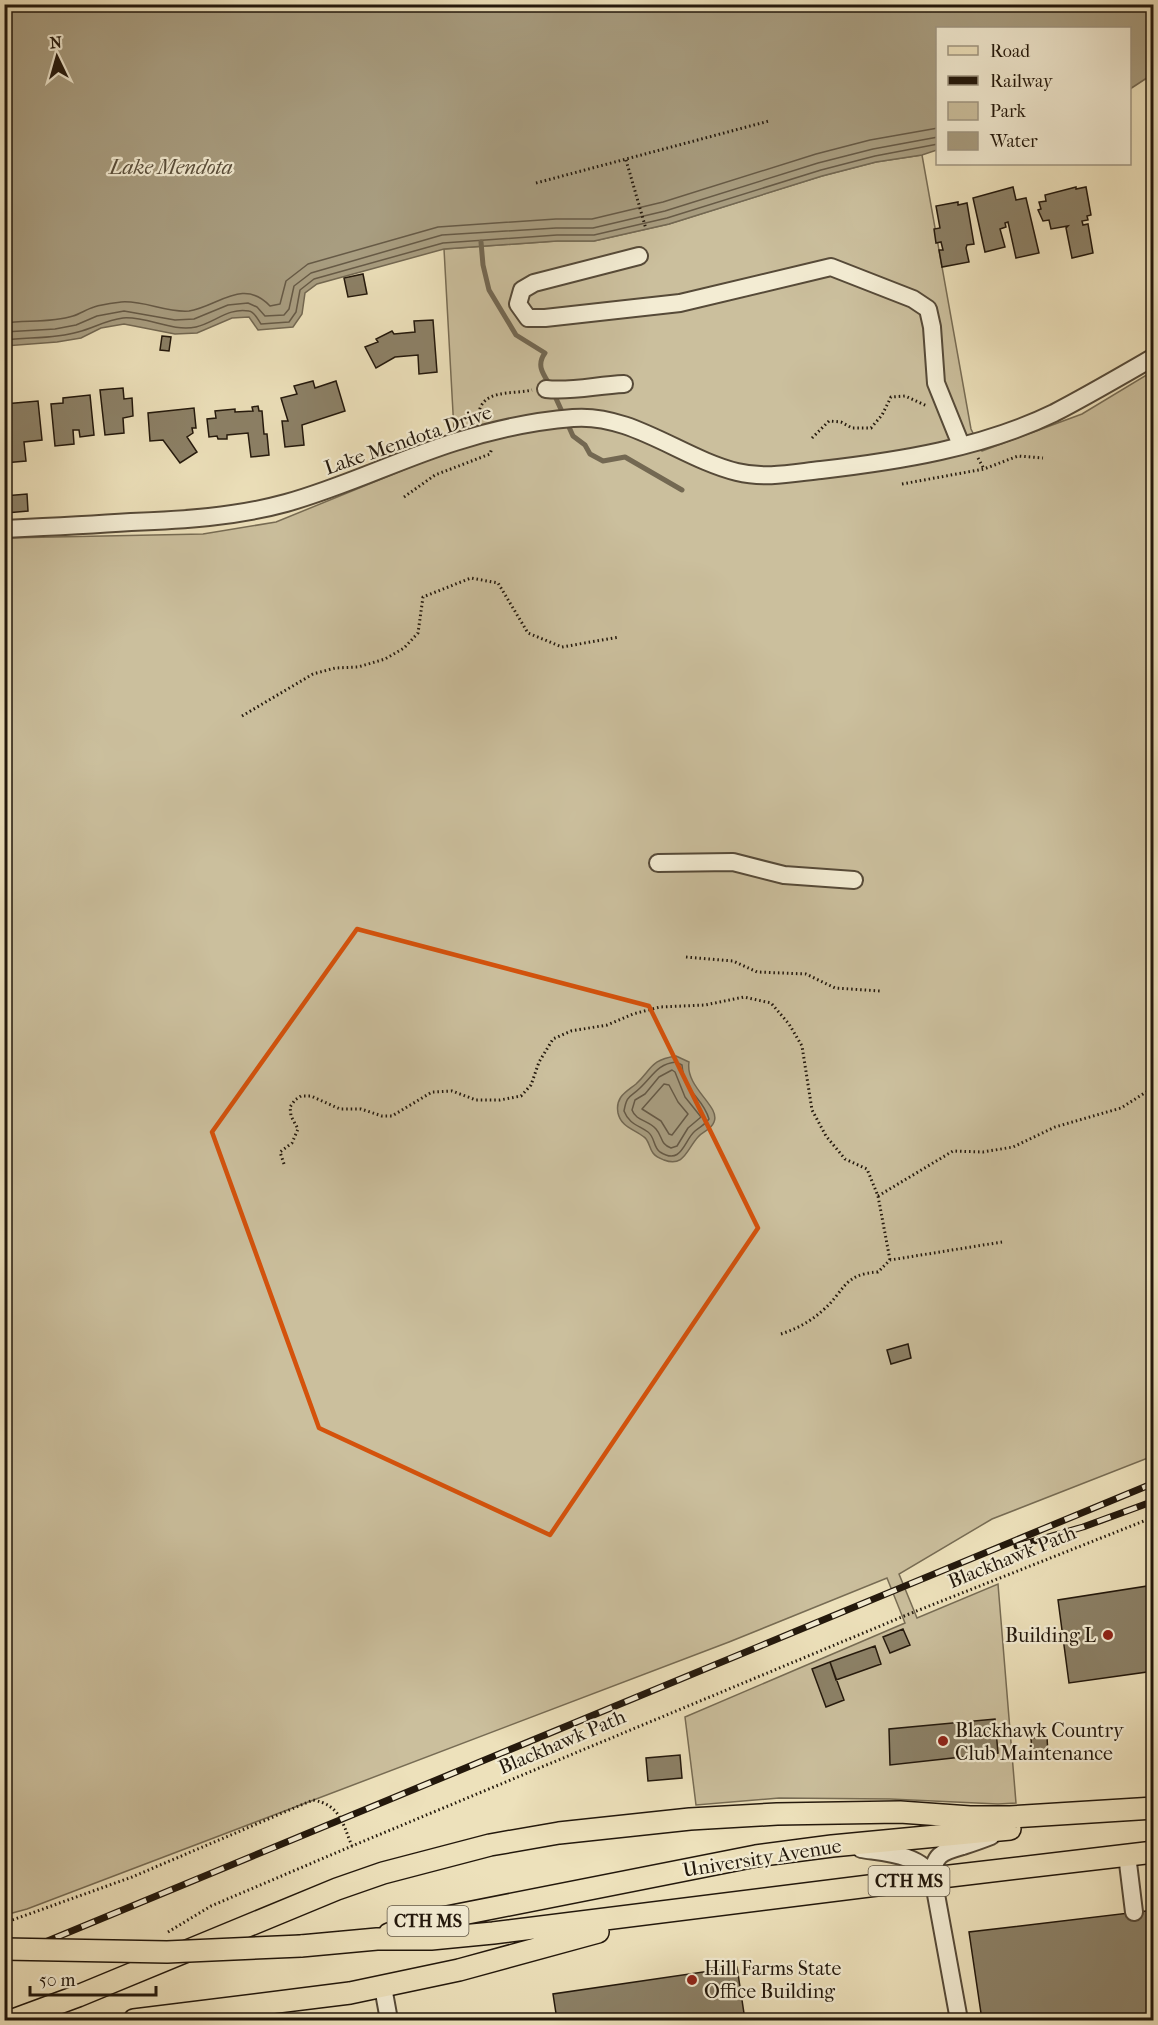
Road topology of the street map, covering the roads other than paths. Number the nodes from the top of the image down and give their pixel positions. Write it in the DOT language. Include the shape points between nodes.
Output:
graph roads {
  1 [pos="639,256"];
  2 [pos="1154,357"];
  3 [pos="624,384"];
  4 [pos="551,390"];
  5 [pos="961,445"];
  6 [pos="4,529"];
  7 [pos="658,862"];
  8 [pos="854,880"];
  9 [pos="1154,1808"];
  10 [pos="1154,1813"];
  11 [pos="1008,1829"];
  12 [pos="832,1846"];
  13 [pos="1154,1852"];
  14 [pos="1127,1855"];
  15 [pos="933,1878"];
  16 [pos="1134,1912"];
  17 [pos="665,1913"];
  18 [pos="377,1939"];
  19 [pos="4,1949"];
  20 [pos="383,1987"];
  21 [pos="14,2020"];
  22 [pos="134,2020"];
  23 [pos="388,2020"];
  24 [pos="959,2020"];
  1 -- 5 [label="street" via="534,283 522,290 518,304 528,318 546,318 680,303 831,267 913,299 928,309 936,383"];
  2 -- 5 [label="street, Lake Mendota Drive" via="1054,413"];
  3 -- 4 [label="street"];
  5 -- 6 [label="street, Lake Mendota Drive" via="862,466 762,475 737,472 617,423 595,417 573,418 453,442 286,503 239,514"];
  7 -- 8 [label="street" via="733,862 784,875"];
  9 -- 21 [label="main road" via="1010,1817 900,1812 777,1814 570,1832 490,1845 337,1889"];
  10 -- 11 [label="main road, University Avenue / CTH MS"];
  11 -- 12 [label="main road, University Avenue / CTH MS"];
  11 -- 15 [label="street" via="943,1852 934,1863"];
  12 -- 15 [label="street" via="906,1858 924,1866"];
  12 -- 18 [label="main road, University Avenue / CTH MS" via="711,1864 482,1910 419,1923"];
  13 -- 14 [label="main road, University Avenue / CTH MS"];
  14 -- 15 [label="main road, University Avenue / CTH MS"];
  14 -- 16 [label="street"];
  15 -- 17 [label="main road, University Avenue / CTH MS"];
  15 -- 24 [label="street"];
  17 -- 18 [label="main road, University Avenue / CTH MS" via="451,1938"];
  17 -- 20 [label="main road"];
  18 -- 19 [label="main road, University Avenue / CTH MS, bridge" via="167,1953"];
  20 -- 22 [label="main road"];
  20 -- 23 [label="street"];
}
